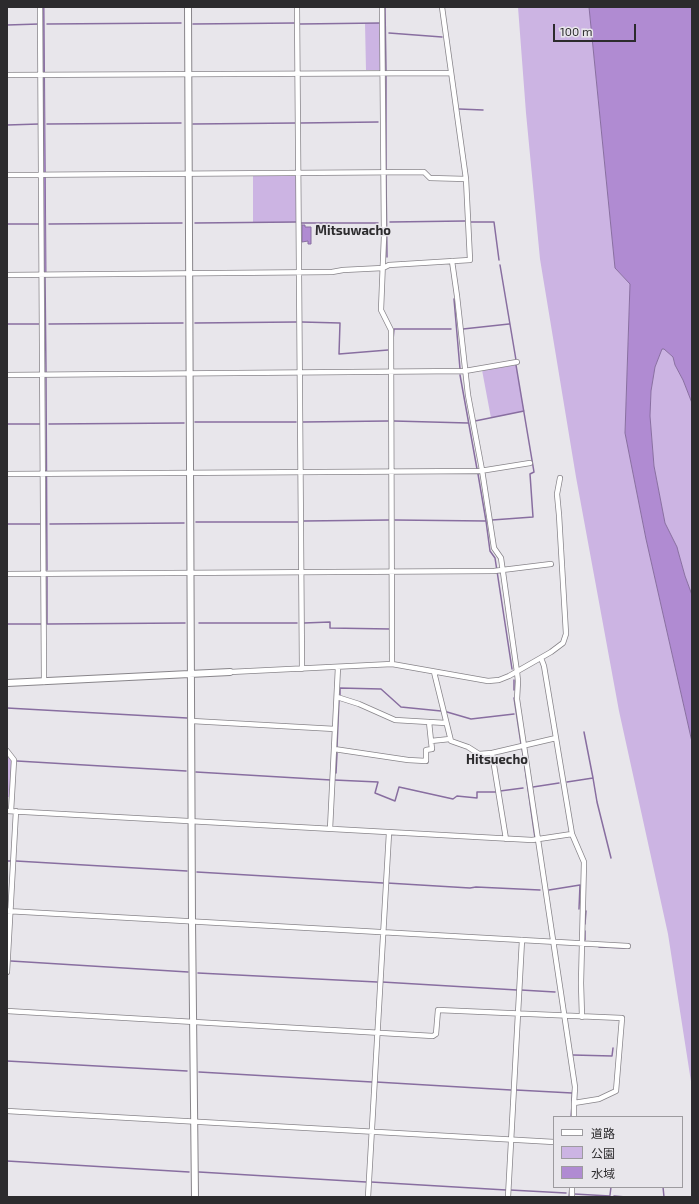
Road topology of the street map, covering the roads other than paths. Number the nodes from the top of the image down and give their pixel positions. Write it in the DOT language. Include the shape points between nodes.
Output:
graph roads {
  1 [pos="40,7"];
  2 [pos="188,7"];
  3 [pos="297,7"];
  4 [pos="382,7"];
  5 [pos="442,7"];
  6 [pos="384,73"];
  7 [pos="451,73"];
  8 [pos="43,74"];
  9 [pos="187,74"];
  10 [pos="298,74"];
  11 [pos="7,75"];
  12 [pos="298,172"];
  13 [pos="383,172"];
  14 [pos="188,173"];
  15 [pos="7,174"];
  16 [pos="44,174"];
  17 [pos="466,179"];
  18 [pos="452,261"];
  19 [pos="383,268"];
  20 [pos="299,273"];
  21 [pos="42,274"];
  22 [pos="189,274"];
  23 [pos="7,275"];
  24 [pos="517,362"];
  25 [pos="466,371"];
  26 [pos="300,372"];
  27 [pos="391,372"];
  28 [pos="189,373"];
  29 [pos="43,374"];
  30 [pos="7,375"];
  31 [pos="530,463"];
  32 [pos="482,470"];
  33 [pos="391,471"];
  34 [pos="299,472"];
  35 [pos="190,473"];
  36 [pos="7,474"];
  37 [pos="46,474"];
  38 [pos="560,478"];
  39 [pos="551,564"];
  40 [pos="499,571"];
  41 [pos="190,572"];
  42 [pos="301,572"];
  43 [pos="392,572"];
  44 [pos="7,574"];
  45 [pos="44,574"];
  46 [pos="541,658"];
  47 [pos="392,664"];
  48 [pos="338,667"];
  49 [pos="302,668"];
  50 [pos="230,672"];
  51 [pos="434,672"];
  52 [pos="517,672"];
  53 [pos="192,673"];
  54 [pos="44,682"];
  55 [pos="7,683"];
  56 [pos="337,697"];
  57 [pos="192,721"];
  58 [pos="428,722"];
  59 [pos="446,723"];
  60 [pos="335,729"];
  61 [pos="556,738"];
  62 [pos="450,740"];
  63 [pos="431,741"];
  64 [pos="524,746"];
  65 [pos="334,749"];
  66 [pos="7,751"];
  67 [pos="492,753"];
  68 [pos="11,811"];
  69 [pos="192,822"];
  70 [pos="330,829"];
  71 [pos="388,833"];
  72 [pos="572,834"];
  73 [pos="506,839"];
  74 [pos="539,840"];
  75 [pos="9,911"];
  76 [pos="192,921"];
  77 [pos="382,932"];
  78 [pos="522,940"];
  79 [pos="554,942"];
  80 [pos="582,944"];
  81 [pos="628,946"];
  82 [pos="7,972"];
  83 [pos="7,1011"];
  84 [pos="518,1014"];
  85 [pos="565,1017"];
  86 [pos="582,1017"];
  87 [pos="194,1022"];
  88 [pos="377,1032"];
  89 [pos="574,1102"];
  90 [pos="7,1111"];
  91 [pos="574,1116"];
  92 [pos="194,1122"];
  93 [pos="371,1133"];
  94 [pos="511,1140"];
  95 [pos="553,1142"];
  96 [pos="195,1197"];
  97 [pos="368,1197"];
  98 [pos="508,1197"];
  1 -- 8 [label="street"];
  2 -- 9 [label="street"];
  3 -- 10 [label="street"];
  4 -- 6 [label="street"];
  5 -- 7 [label="street"];
  6 -- 7 [label="street"];
  6 -- 10 [label="street"];
  6 -- 13 [label="street"];
  7 -- 17 [label="street"];
  8 -- 9 [label="street"];
  8 -- 11 [label="street"];
  8 -- 16 [label="street"];
  9 -- 10 [label="street"];
  9 -- 14 [label="street"];
  10 -- 12 [label="street"];
  12 -- 13 [label="street"];
  12 -- 14 [label="street"];
  12 -- 20 [label="street"];
  13 -- 17 [label="street" via="424,172 430,178"];
  13 -- 19 [label="street"];
  14 -- 16 [label="street"];
  14 -- 22 [label="street"];
  15 -- 16 [label="street"];
  16 -- 21 [label="street"];
  17 -- 18 [label="street" via="470,260"];
  18 -- 19 [label="street" via="389,265"];
  18 -- 25 [label="street"];
  19 -- 20 [label="street"];
  19 -- 27 [label="street" via="381,310 391,330"];
  20 -- 22 [label="street"];
  20 -- 26 [label="street"];
  21 -- 22 [label="street"];
  21 -- 23 [label="street"];
  21 -- 29 [label="street"];
  22 -- 28 [label="street"];
  24 -- 25 [label="street"];
  25 -- 27 [label="street"];
  25 -- 32 [label="street"];
  26 -- 27 [label="street"];
  26 -- 28 [label="street"];
  26 -- 34 [label="street"];
  27 -- 33 [label="street"];
  28 -- 29 [label="street"];
  28 -- 35 [label="street"];
  29 -- 30 [label="street"];
  29 -- 37 [label="street"];
  31 -- 32 [label="street"];
  32 -- 33 [label="street"];
  32 -- 40 [label="street" via="494,548 501,558"];
  33 -- 34 [label="street"];
  33 -- 43 [label="street"];
  34 -- 35 [label="street"];
  34 -- 42 [label="street"];
  35 -- 37 [label="street"];
  35 -- 41 [label="street"];
  36 -- 37 [label="street"];
  37 -- 45 [label="street"];
  38 -- 46 [label="street" via="557,494 566,634 563,643"];
  39 -- 40 [label="street"];
  40 -- 43 [label="street"];
  40 -- 52 [label="street"];
  41 -- 42 [label="street"];
  41 -- 45 [label="street"];
  41 -- 53 [label="street"];
  42 -- 43 [label="street"];
  42 -- 49 [label="street"];
  43 -- 47 [label="street"];
  44 -- 45 [label="street"];
  45 -- 54 [label="street"];
  46 -- 52 [label="street"];
  46 -- 61 [label="street"];
  47 -- 48 [label="street"];
  47 -- 51 [label="street"];
  48 -- 49 [label="street"];
  48 -- 56 [label="street"];
  49 -- 50 [label="street"];
  50 -- 53 [label="street"];
  51 -- 52 [label="street" via="488,681 499,680"];
  51 -- 59 [label="street"];
  52 -- 64 [label="street" via="516,699"];
  53 -- 54 [label="street"];
  53 -- 57 [label="street"];
  54 -- 55 [label="street"];
  56 -- 58 [label="street" via="394,720"];
  56 -- 60 [label="street"];
  57 -- 60 [label="street"];
  57 -- 69 [label="street"];
  58 -- 59 [label="street"];
  58 -- 63 [label="street"];
  59 -- 62 [label="street"];
  60 -- 65 [label="street"];
  61 -- 64 [label="street"];
  61 -- 72 [label="street"];
  62 -- 63 [label="street"];
  62 -- 67 [label="street" via="479,754"];
  63 -- 65 [label="street" via="432,749 426,750 426,760 408,760"];
  64 -- 67 [label="street"];
  64 -- 74 [label="street"];
  65 -- 70 [label="street"];
  66 -- 68 [label="street" via="14,760"];
  67 -- 73 [label="street"];
  68 -- 69 [label="street"];
  68 -- 75 [label="street"];
  69 -- 70 [label="street"];
  69 -- 76 [label="street"];
  70 -- 71 [label="street"];
  71 -- 73 [label="street"];
  71 -- 77 [label="street"];
  72 -- 74 [label="street"];
  72 -- 80 [label="street" via="584,862"];
  73 -- 74 [label="street"];
  74 -- 79 [label="street"];
  75 -- 76 [label="street"];
  75 -- 82 [label="street"];
  76 -- 77 [label="street"];
  76 -- 87 [label="street"];
  77 -- 78 [label="street"];
  77 -- 88 [label="street"];
  78 -- 79 [label="street"];
  78 -- 84 [label="street"];
  79 -- 80 [label="street"];
  79 -- 85 [label="street"];
  80 -- 81 [label="street"];
  80 -- 86 [label="street"];
  83 -- 87 [label="street"];
  84 -- 85 [label="street"];
  84 -- 88 [label="street" via="438,1010 436,1034 433,1036"];
  84 -- 94 [label="street"];
  85 -- 86 [label="street"];
  85 -- 89 [label="street" via="575,1087"];
  86 -- 89 [label="street" via="622,1018 619,1064 616,1091 599,1098"];
  87 -- 88 [label="street"];
  87 -- 92 [label="street"];
  88 -- 93 [label="street"];
  89 -- 91 [label="street"];
  90 -- 92 [label="street"];
  92 -- 93 [label="street"];
  92 -- 96 [label="street"];
  93 -- 94 [label="street"];
  93 -- 97 [label="street"];
  94 -- 95 [label="street"];
  94 -- 98 [label="street"];
}
